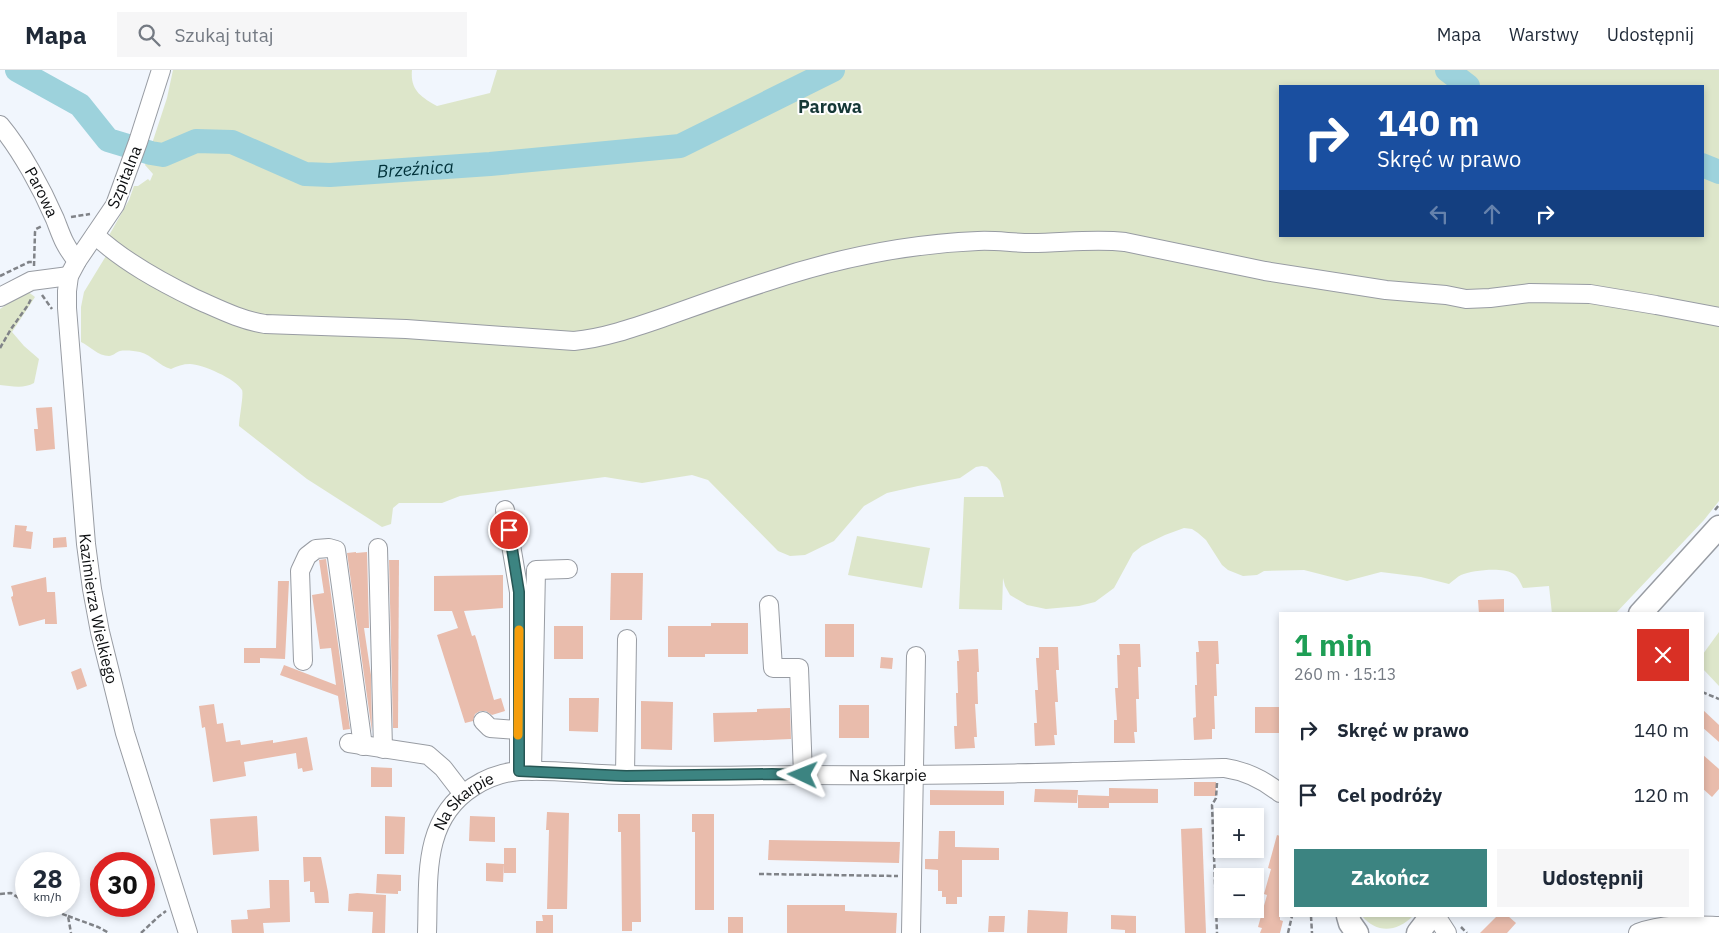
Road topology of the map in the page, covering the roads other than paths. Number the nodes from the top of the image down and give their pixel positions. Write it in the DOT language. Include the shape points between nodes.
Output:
graph roads {
  1 [pos="161,70"];
  2 [pos="0,125"];
  3 [pos="95,235"];
  4 [pos="73,268"];
  5 [pos="0,297"];
  6 [pos="1719,317"];
  7 [pos="505,510"];
  8 [pos="1719,527"];
  9 [pos="378,548"];
  10 [pos="568,569"];
  11 [pos="770,605"];
  12 [pos="1642,612"];
  13 [pos="627,639"];
  14 [pos="916,656"];
  15 [pos="303,661"];
  16 [pos="484,721"];
  17 [pos="518,730"];
  18 [pos="383,749"];
  19 [pos="525,771"];
  20 [pos="803,775"];
  21 [pos="626,776"];
  22 [pos="914,776"];
  23 [pos="1279,793"];
  24 [pos="463,794"];
  25 [pos="1430,917"];
  26 [pos="1437,917"];
  27 [pos="1719,926"];
  28 [pos="188,933"];
  29 [pos="427,933"];
  30 [pos="911,933"];
  31 [pos="1418,933"];
  32 [pos="1446,933"];
  33 [pos="1638,933"];
  1 -- 3 [label="street, Szpitalna" via="115,204"];
  2 -- 4 [label="street, Parowa" via="35,180 55,220"];
  3 -- 4 [label="street, Szpitalna"];
  3 -- 6 [label="street" via="111,249 174,288 248,321 574,342 626,330 767,281 849,258 926,245 979,241 1110,240 1265,271 1386,290 1466,299 1530,293 1590,294"];
  4 -- 5 [label="street" via="31,281"];
  4 -- 28 [label="street, Kazimierza Wielkiego" via="68,282 67,308 92,589 125,732"];
  7 -- 17 [label="street" via="513,592"];
  8 -- 12 [label="main road"];
  9 -- 18 [label="street"];
  10 -- 19 [label="street" via="536,570"];
  11 -- 20 [label="street" via="773,668 800,668"];
  13 -- 21 [label="street"];
  14 -- 22 [label="street"];
  15 -- 18 [label="street" via="300,571 307,556 316,550 329,548 336,550 356,744"];
  16 -- 17 [label="street" via="490,728"];
  17 -- 19 [label="street"];
  18 -- 24 [label="street" via="428,755"];
  19 -- 21 [label="street, Na Skarpie"];
  19 -- 24 [label="street, Na Skarpie" via="502,773"];
  20 -- 21 [label="street, Na Skarpie"];
  20 -- 22 [label="street, Na Skarpie"];
  22 -- 23 [label="street, Na Skarpie" via="1225,768 1260,780"];
  22 -- 30 [label="street"];
  24 -- 29 [label="street, Na Skarpie" via="444,816 433,841"];
  25 -- 31 [label="main road"];
  26 -- 32 [label="street"];
  27 -- 33 [label="street" via="1664,926"];
}
